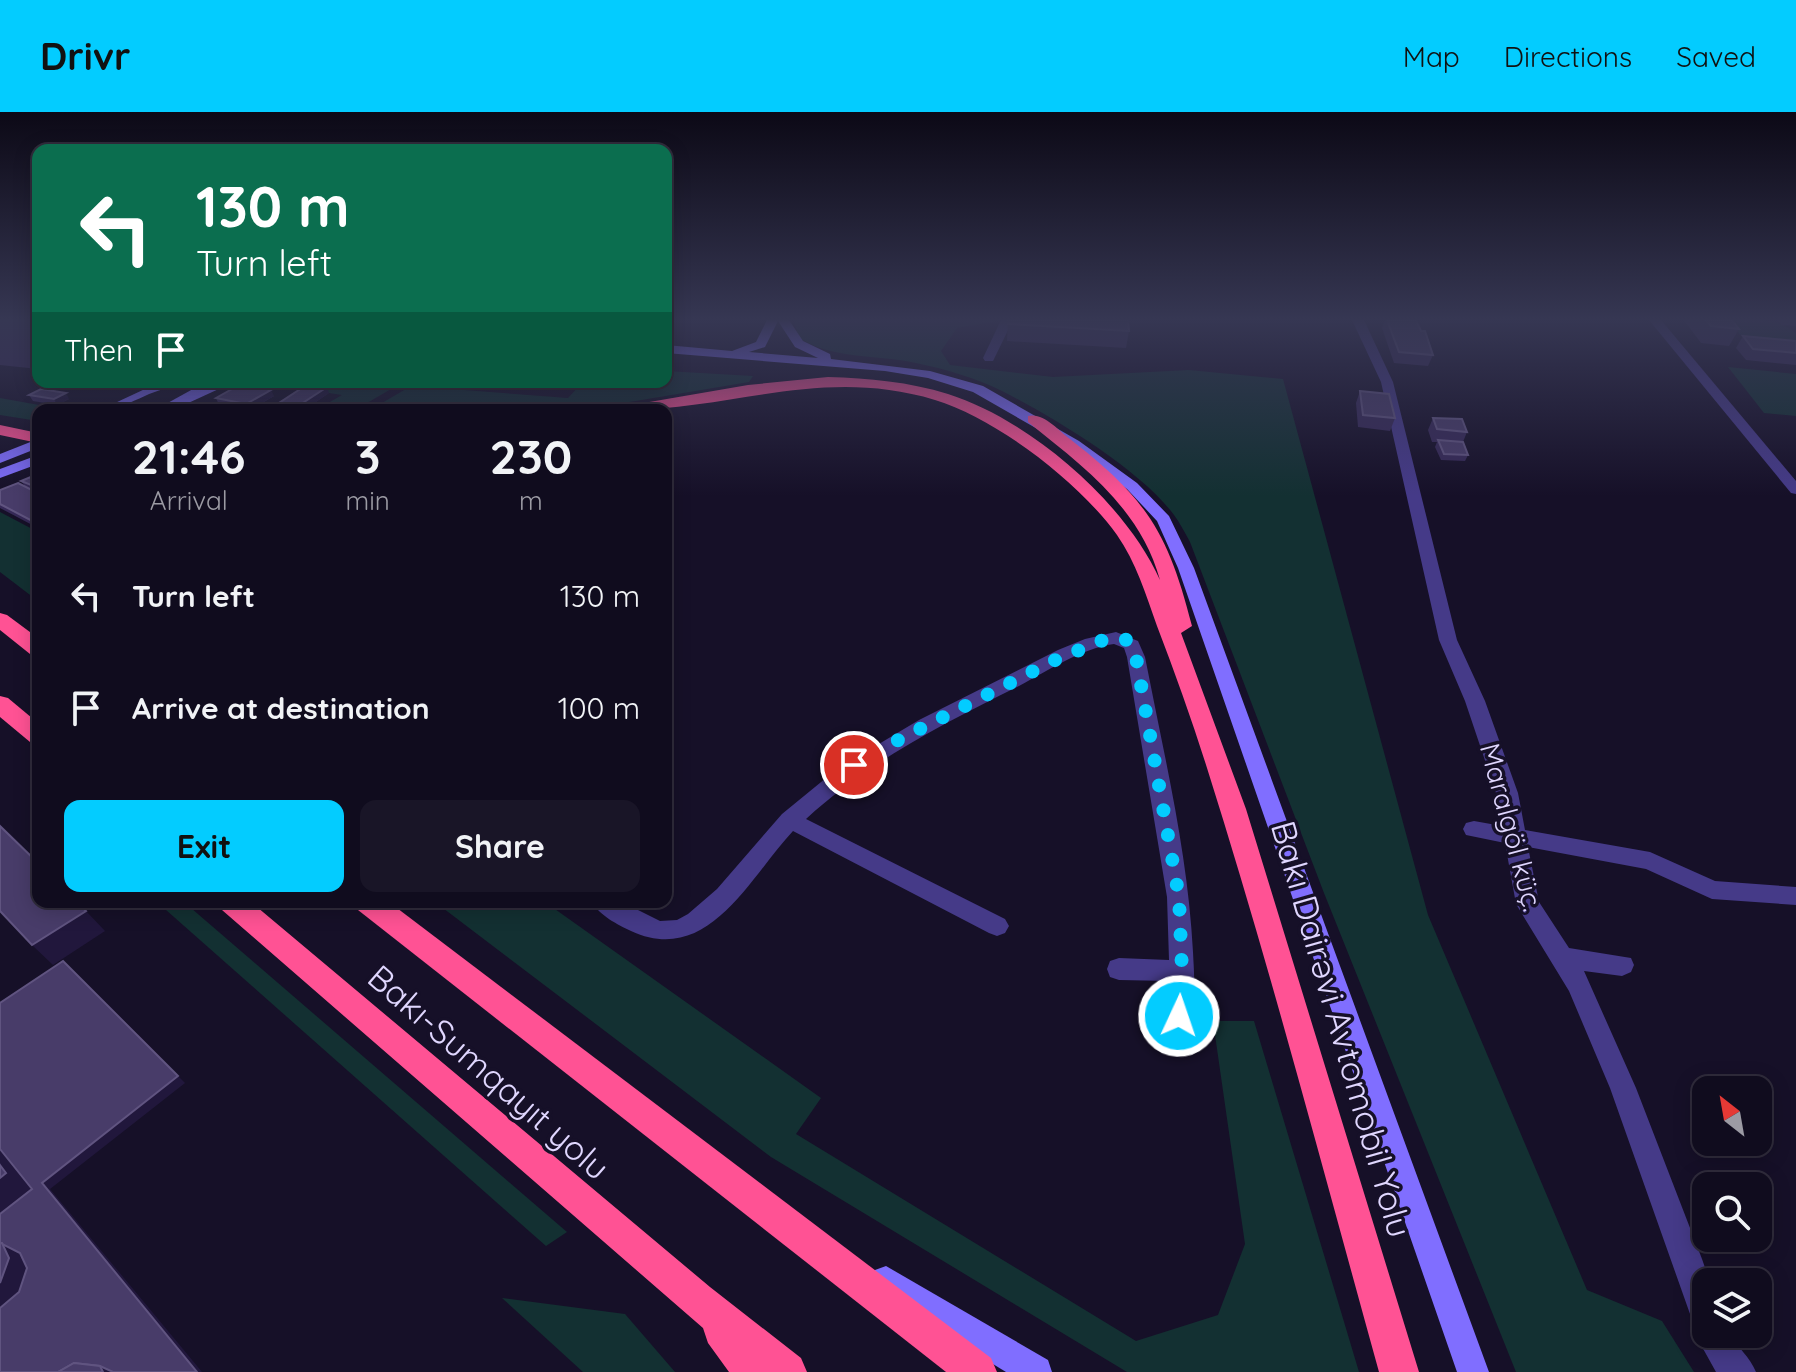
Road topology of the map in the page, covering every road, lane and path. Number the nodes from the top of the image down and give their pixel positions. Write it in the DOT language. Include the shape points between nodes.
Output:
graph roads {
  1 [pos="943,379"];
  2 [pos="1386,379"];
  3 [pos="1704,379"];
  4 [pos="126,388"];
  5 [pos="160,388"];
  6 [pos="199,388"];
  7 [pos="215,388"];
  8 [pos="188,400"];
  9 [pos="104,404"];
  10 [pos="120,404"];
  11 [pos="178,404"];
  12 [pos="669,404"];
  13 [pos="1034,419"];
  14 [pos="0,430"];
  15 [pos="32,438"];
  16 [pos="32,443"];
  17 [pos="0,459"];
  18 [pos="32,461"];
  19 [pos="0,474"];
  20 [pos="1796,490"];
  21 [pos="0,620"];
  22 [pos="32,644"];
  23 [pos="0,704"];
  24 [pos="1202,710"];
  25 [pos="32,731"];
  26 [pos="790,820"];
  27 [pos="1474,829"];
  28 [pos="1516,836"];
  29 [pos="1796,896"];
  30 [pos="239,908"];
  31 [pos="376,908"];
  32 [pos="613,908"];
  33 [pos="997,926"];
  34 [pos="1563,958"];
  35 [pos="1622,965"];
  36 [pos="1119,969"];
  37 [pos="1182,971"];
  38 [pos="1179,1016"];
  39 [pos="774,1214"];
  40 [pos="1692,1275"];
  41 [pos="697,1300"];
  42 [pos="1720,1348"];
  43 [pos="753,1372"];
  44 [pos="787,1372"];
  45 [pos="977,1372"];
  46 [pos="1036,1372"];
  47 [pos="1399,1372"];
  48 [pos="1473,1372"];
  49 [pos="1740,1372"];
  1 -- 13 [label="main road"];
  2 -- 28 [label="street, Maralgöl küç." via="1448,640 1507,793"];
  3 -- 20 [label="street"];
  4 -- 9 [label="main road"];
  5 -- 10 [label="main road"];
  6 -- 8 [label="main road"];
  7 -- 8 [label="main road"];
  8 -- 11 [label="main road"];
  12 -- 24 [label="highway" via="832,382 916,390 976,412 1074,481 1124,532 1141,560"];
  13 -- 24 [label="highway" via="1129,500 1147,525 1166,564"];
  13 -- 48 [label="main road" via="1132,486 1164,519 1175,539"];
  14 -- 15 [label="highway"];
  16 -- 17 [label="main road"];
  18 -- 19 [label="main road"];
  21 -- 22 [label="highway"];
  23 -- 25 [label="highway"];
  24 -- 47 [label="highway, Bakı Dairəvi Avtomobil Yolu"];
  26 -- 32 [label="street" via="703,919 679,930 655,930"];
  26 -- 33 [label="street"];
  26 -- 37 [label="street" via="873,753 1053,661 1108,638 1125,639 1136,657 1179,897"];
  27 -- 28 [label="street"];
  28 -- 29 [label="street" via="1650,861 1712,890"];
  28 -- 34 [label="street, Maralgöl küç." via="1528,904"];
  30 -- 41 [label="highway, Bakı-Sumqayıt yolu"];
  31 -- 39 [label="highway, Bakı-Sumqayıt yolu"];
  34 -- 35 [label="street"];
  34 -- 40 [label="street, Maralgöl küç." via="1623,1088"];
  36 -- 37 [label="street"];
  37 -- 38 [label="street"];
  39 -- 45 [label="highway, Bakı-Sumqayıt yolu"];
  39 -- 46 [label="main road"];
  41 -- 43 [label="highway"];
  41 -- 44 [label="highway"];
  42 -- 49 [label="street"];
}
